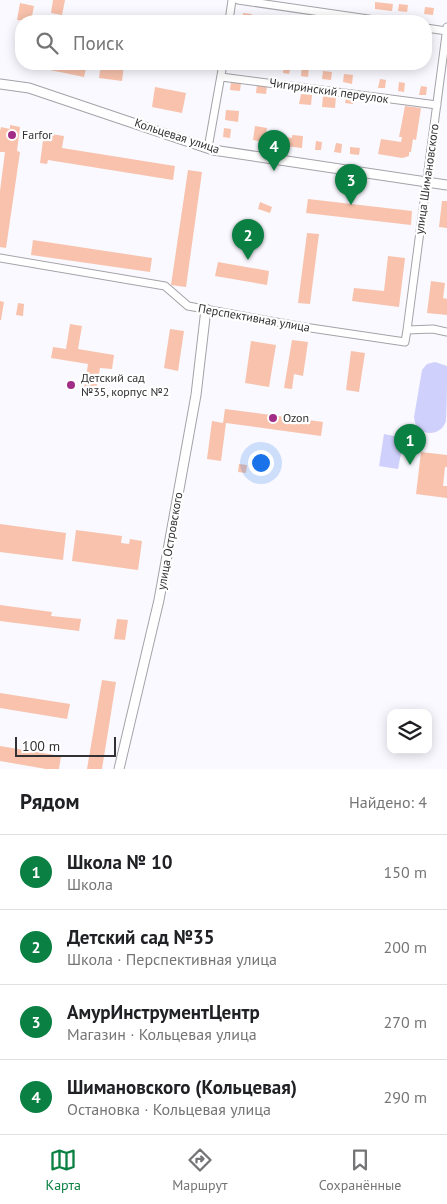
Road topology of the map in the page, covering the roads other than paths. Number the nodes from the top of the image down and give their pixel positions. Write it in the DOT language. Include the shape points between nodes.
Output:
graph roads {
  1 [pos="232,0"];
  2 [pos="238,0"];
  3 [pos="230,15"];
  4 [pos="341,15"];
  5 [pos="432,29"];
  6 [pos="447,30"];
  7 [pos="222,70"];
  8 [pos="221,77"];
  9 [pos="0,84"];
  10 [pos="437,105"];
  11 [pos="208,148"];
  12 [pos="426,183"];
  13 [pos="447,185"];
  14 [pos="0,258"];
  15 [pos="206,309"];
  16 [pos="407,330"];
  17 [pos="447,332"];
  18 [pos="119,769"];
  1 -- 3 [label="street"];
  2 -- 4 [label="street"];
  5 -- 6 [label="street"];
  6 -- 10 [label="street, улица Шимановского"];
  7 -- 8 [label="street"];
  8 -- 10 [label="street, Чигиринский переулок"];
  8 -- 11 [label="street"];
  9 -- 11 [label="street, Кольцевая улица" via="29,88"];
  10 -- 12 [label="street, улица Шимановского"];
  11 -- 12 [label="street, Кольцевая улица"];
  12 -- 13 [label="street, Кольцевая улица"];
  12 -- 16 [label="street, улица Шимановского"];
  14 -- 15 [label="street, Перспективная улица" via="166,286 188,306"];
  15 -- 16 [label="street, Перспективная улица" via="405,342"];
  15 -- 18 [label="street, улица Островского" via="196,395 160,600"];
  16 -- 17 [label="street"];
}
